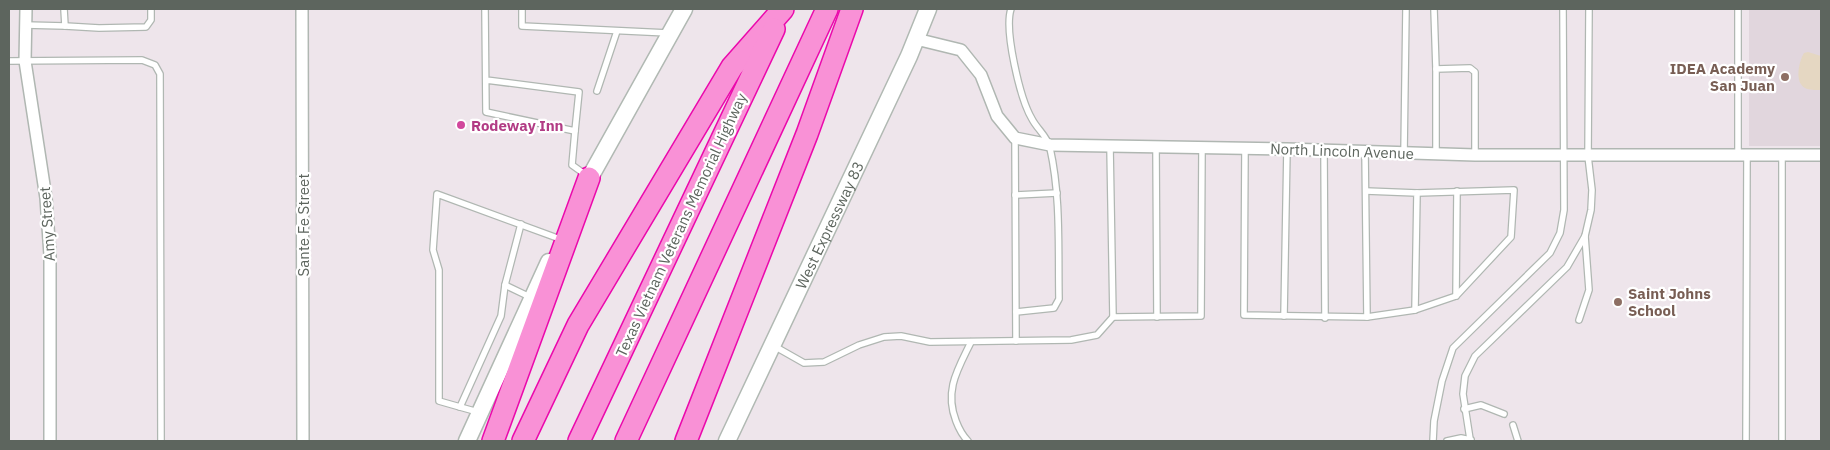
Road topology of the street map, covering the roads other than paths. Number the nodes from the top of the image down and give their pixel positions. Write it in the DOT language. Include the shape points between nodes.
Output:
graph roads {
  1 [pos="26,9"];
  2 [pos="64,9"];
  3 [pos="151,9"];
  4 [pos="302,9"];
  5 [pos="485,9"];
  6 [pos="522,9"];
  7 [pos="684,9"];
  8 [pos="784,9"];
  9 [pos="827,9"];
  10 [pos="852,9"];
  11 [pos="917,9"];
  12 [pos="928,9"];
  13 [pos="1011,9"];
  14 [pos="1406,9"];
  15 [pos="1434,9"];
  16 [pos="1563,9"];
  17 [pos="1589,9"];
  18 [pos="1738,9"];
  19 [pos="26,25"];
  20 [pos="65,26"];
  21 [pos="617,31"];
  22 [pos="670,33"];
  23 [pos="916,39"];
  24 [pos="9,61"];
  25 [pos="25,61"];
  26 [pos="1436,69"];
  27 [pos="486,80"];
  28 [pos="597,92"];
  29 [pos="575,131"];
  30 [pos="1015,138"];
  31 [pos="1050,145"];
  32 [pos="1110,146"];
  33 [pos="1156,147"];
  34 [pos="1202,148"];
  35 [pos="1245,148"];
  36 [pos="1287,149"];
  37 [pos="1324,150"];
  38 [pos="1366,151"];
  39 [pos="1404,153"];
  40 [pos="1436,154"];
  41 [pos="1743,154"];
  42 [pos="1782,154"];
  43 [pos="1821,154"];
  44 [pos="1475,155"];
  45 [pos="1562,156"];
  46 [pos="1588,156"];
  47 [pos="589,178"];
  48 [pos="1366,191"];
  49 [pos="1456,191"];
  50 [pos="1057,193"];
  51 [pos="1417,193"];
  52 [pos="1015,196"];
  53 [pos="521,224"];
  54 [pos="1585,236"];
  55 [pos="560,240"];
  56 [pos="505,285"];
  57 [pos="1456,296"];
  58 [pos="532,298"];
  59 [pos="1415,310"];
  60 [pos="1016,312"];
  61 [pos="1284,316"];
  62 [pos="1113,317"];
  63 [pos="1157,317"];
  64 [pos="1367,317"];
  65 [pos="1325,318"];
  66 [pos="1579,320"];
  67 [pos="1016,341"];
  68 [pos="971,342"];
  69 [pos="772,346"];
  70 [pos="460,407"];
  71 [pos="1464,409"];
  72 [pos="480,413"];
  73 [pos="1504,414"];
  74 [pos="1513,425"];
  75 [pos="525,438"];
  76 [pos="1472,440"];
  77 [pos="50,441"];
  78 [pos="161,441"];
  79 [pos="303,441"];
  80 [pos="467,441"];
  81 [pos="492,441"];
  82 [pos="579,441"];
  83 [pos="626,441"];
  84 [pos="686,441"];
  85 [pos="727,441"];
  86 [pos="968,441"];
  87 [pos="1433,441"];
  88 [pos="1447,441"];
  89 [pos="1518,441"];
  90 [pos="1746,441"];
  91 [pos="1782,441"];
  1 -- 19 [label="street, Amy Street"];
  2 -- 20 [label="lane"];
  3 -- 20 [label="lane" via="152,20 146,27"];
  4 -- 79 [label="street, Sante Fe Street"];
  5 -- 27 [label="lane"];
  6 -- 21 [label="lane" via="522,26"];
  7 -- 22 [label="main road"];
  8 -- 75 [label="highway" via="732,67 578,325"];
  8 -- 82 [label="highway, Texas Vietnam Veterans Memorial Highway"];
  9 -- 83 [label="highway"];
  10 -- 84 [label="highway" via="807,134"];
  11 -- 23 [label="main road"];
  12 -- 23 [label="main road, West Expressway 83"];
  13 -- 31 [label="lane" via="1008,18 1014,61 1031,118"];
  14 -- 39 [label="lane"];
  15 -- 26 [label="lane"];
  16 -- 45 [label="lane"];
  17 -- 46 [label="lane"];
  18 -- 41 [label="lane"];
  19 -- 20 [label="lane"];
  19 -- 25 [label="street, Amy Street"];
  21 -- 22 [label="lane"];
  21 -- 28 [label="lane"];
  22 -- 47 [label="main road"];
  23 -- 30 [label="street" via="961,50 981,75 996,116"];
  23 -- 69 [label="main road, West Expressway 83"];
  24 -- 25 [label="lane"];
  25 -- 77 [label="street, Amy Street" via="46,198 50,255"];
  25 -- 78 [label="lane" via="142,60 155,66 160,74"];
  26 -- 40 [label="lane"];
  26 -- 44 [label="lane" via="1470,68 1475,72"];
  27 -- 29 [label="lane" via="486,112"];
  27 -- 29 [label="lane" via="579,92"];
  29 -- 47 [label="lane" via="572,164"];
  30 -- 31 [label="street, North Lincoln Avenue"];
  30 -- 52 [label="lane"];
  31 -- 32 [label="street, North Lincoln Avenue"];
  31 -- 50 [label="lane"];
  32 -- 33 [label="street, North Lincoln Avenue"];
  32 -- 62 [label="lane"];
  33 -- 34 [label="street, North Lincoln Avenue"];
  33 -- 63 [label="lane"];
  34 -- 35 [label="street, North Lincoln Avenue"];
  34 -- 63 [label="lane" via="1201,316"];
  35 -- 36 [label="street, North Lincoln Avenue"];
  35 -- 61 [label="lane" via="1244,315"];
  36 -- 37 [label="street, North Lincoln Avenue"];
  36 -- 61 [label="lane"];
  37 -- 38 [label="street, North Lincoln Avenue"];
  37 -- 65 [label="lane"];
  38 -- 39 [label="street, North Lincoln Avenue"];
  38 -- 48 [label="lane"];
  39 -- 40 [label="street, North Lincoln Avenue"];
  40 -- 44 [label="street, North Lincoln Avenue"];
  41 -- 42 [label="street, North Lincoln Avenue"];
  41 -- 46 [label="street, North Lincoln Avenue"];
  41 -- 90 [label="lane"];
  42 -- 43 [label="street, North Lincoln Avenue"];
  42 -- 91 [label="lane"];
  44 -- 45 [label="street, North Lincoln Avenue"];
  45 -- 46 [label="street, North Lincoln Avenue"];
  45 -- 87 [label="lane" via="1564,210 1560,233 1550,253 1453,348 1442,381"];
  46 -- 54 [label="lane" via="1591,210"];
  47 -- 55 [label="main road"];
  47 -- 81 [label="highway"];
  48 -- 51 [label="lane"];
  48 -- 64 [label="lane"];
  49 -- 51 [label="lane"];
  49 -- 57 [label="lane"];
  49 -- 57 [label="lane" via="1514,190 1511,237"];
  50 -- 52 [label="lane"];
  50 -- 60 [label="lane" via="1059,299 1054,308"];
  51 -- 59 [label="lane"];
  52 -- 60 [label="lane"];
  53 -- 55 [label="lane"];
  53 -- 56 [label="lane"];
  53 -- 70 [label="lane" via="437,194 433,250 439,270 439,401"];
  54 -- 66 [label="lane" via="1589,290"];
  54 -- 71 [label="lane" via="1567,267 1475,356 1465,376"];
  55 -- 58 [label="main road"];
  56 -- 58 [label="lane"];
  56 -- 70 [label="lane" via="502,316"];
  57 -- 59 [label="lane"];
  58 -- 72 [label="main road"];
  59 -- 64 [label="lane"];
  60 -- 67 [label="lane"];
  61 -- 65 [label="lane"];
  62 -- 63 [label="lane"];
  62 -- 67 [label="lane" via="1097,335 1071,340"];
  64 -- 65 [label="lane"];
  67 -- 68 [label="lane"];
  68 -- 69 [label="lane" via="884,337 824,362 804,363"];
  68 -- 86 [label="lane" via="954,377 950,406 962,436"];
  69 -- 85 [label="main road, West Expressway 83"];
  70 -- 72 [label="lane"];
  71 -- 73 [label="lane" via="1482,405"];
  71 -- 76 [label="lane"];
  72 -- 80 [label="main road"];
  74 -- 89 [label="lane"];
  76 -- 88 [label="lane"];
}
